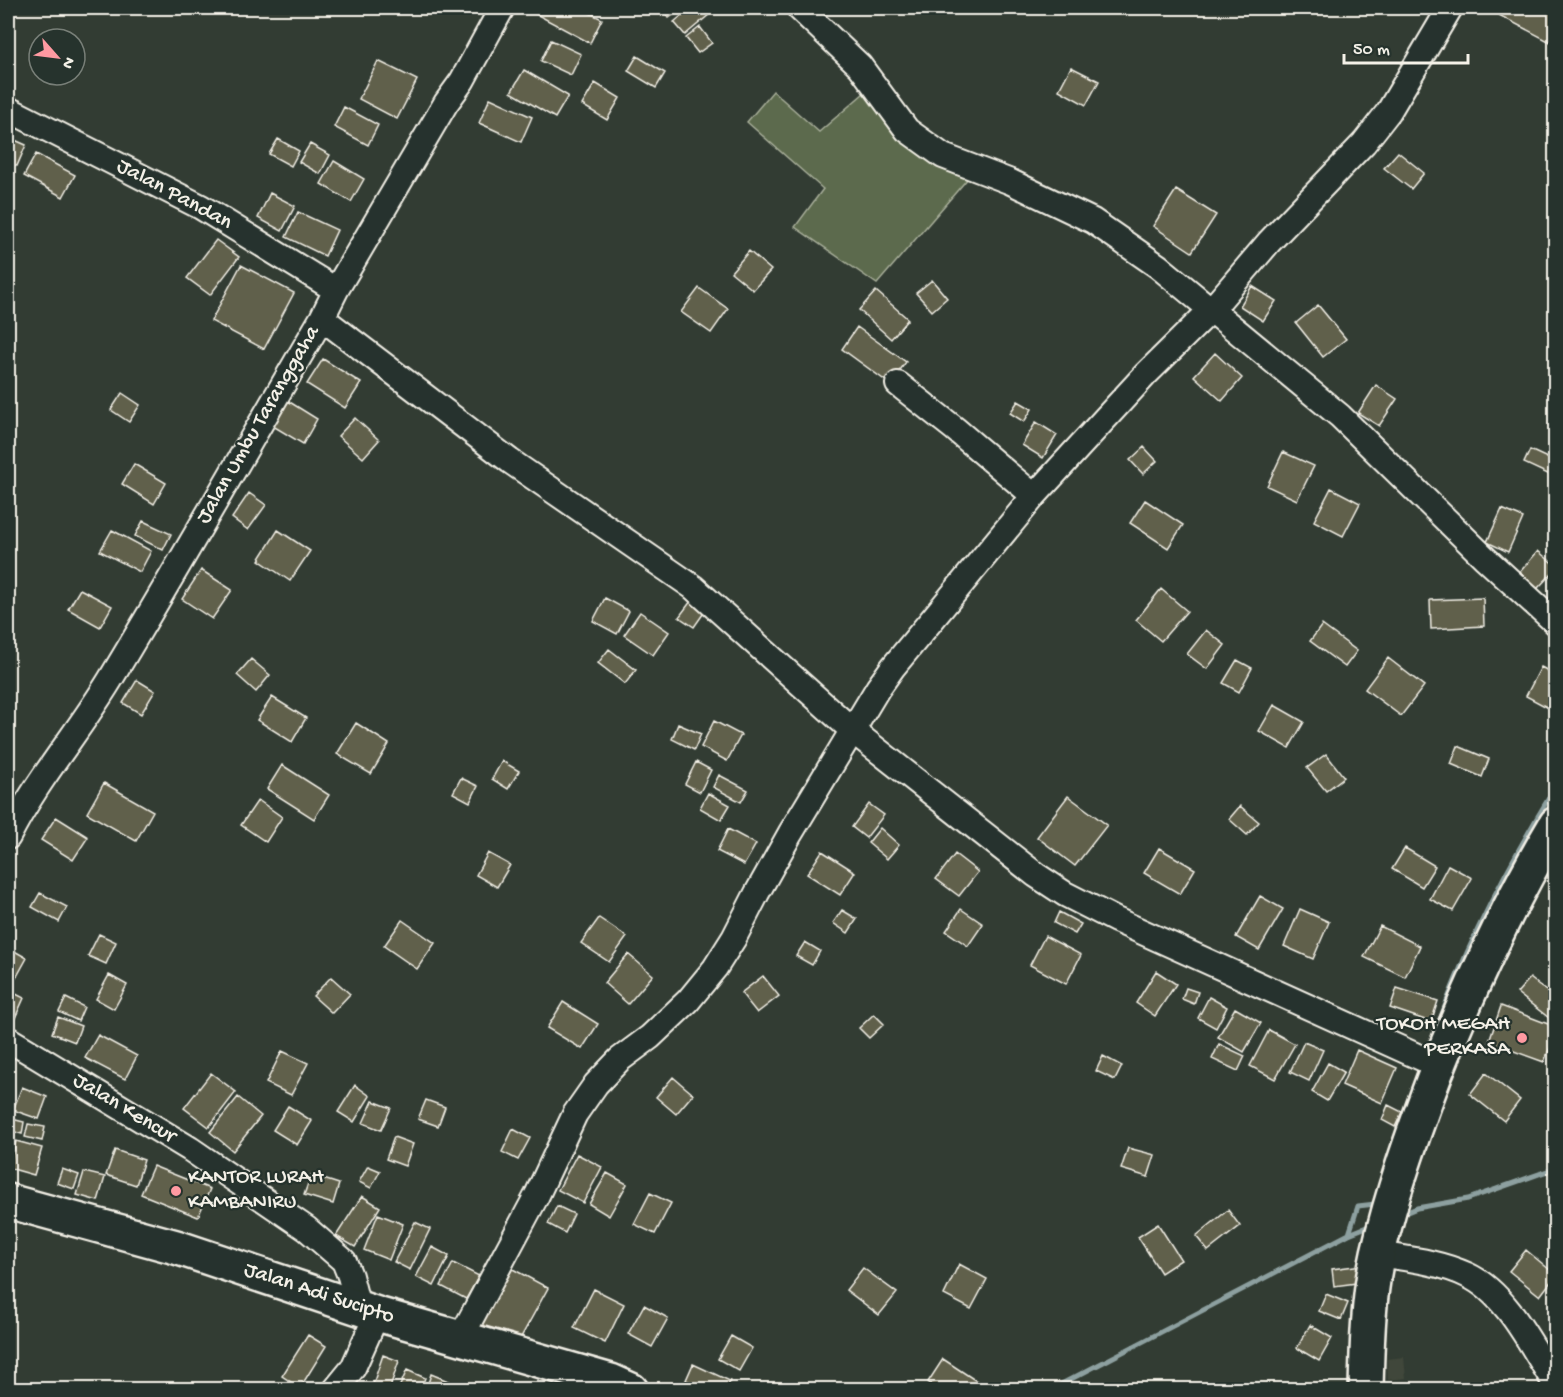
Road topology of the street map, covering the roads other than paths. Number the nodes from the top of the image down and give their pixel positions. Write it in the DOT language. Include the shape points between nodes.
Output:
graph roads {
  1 [pos="502,8"];
  2 [pos="799,8"];
  3 [pos="1450,8"];
  4 [pos="8,109"];
  5 [pos="336,290"];
  6 [pos="1212,309"];
  7 [pos="322,318"];
  8 [pos="898,384"];
  9 [pos="1034,496"];
  10 [pos="1556,623"];
  11 [pos="853,731"];
  12 [pos="1556,824"];
  13 [pos="8,837"];
  14 [pos="8,1040"];
  15 [pos="1430,1062"];
  16 [pos="8,1201"];
  17 [pos="1380,1247"];
  18 [pos="368,1310"];
  19 [pos="460,1339"];
  20 [pos="1556,1385"];
  21 [pos="334,1389"];
  22 [pos="631,1389"];
  23 [pos="1366,1389"];
  1 -- 5 [label="street, Jalan Umbu Taranggaha"];
  2 -- 6 [label="street" via="860,66 907,130 926,145 1093,221"];
  3 -- 6 [label="street" via="1377,128 1269,242"];
  4 -- 5 [label="street, Jalan Pandan" via="201,207"];
  5 -- 7 [label="street, Jalan Umbu Taranggaha"];
  6 -- 9 [label="street"];
  6 -- 10 [label="street" via="1340,416"];
  7 -- 11 [label="street" via="510,461 693,587"];
  7 -- 13 [label="street, Jalan Umbu Taranggaha" via="108,684 39,783"];
  8 -- 9 [label="street"];
  9 -- 11 [label="street" via="893,667"];
  11 -- 15 [label="street" via="1065,894"];
  11 -- 19 [label="street" via="715,968 688,1001 611,1068 575,1114"];
  12 -- 15 [label="highway"];
  14 -- 18 [label="street, Jalan Kencur" via="172,1137 307,1229 344,1261"];
  15 -- 17 [label="highway"];
  16 -- 18 [label="highway, Jalan Adi Sucipto" via="176,1247"];
  17 -- 20 [label="street" via="1469,1276 1499,1298"];
  17 -- 23 [label="highway" via="1370,1305"];
  18 -- 19 [label="highway, Jalan Adi Sucipto"];
  18 -- 21 [label="street" via="353,1368"];
  19 -- 22 [label="highway, Jalan Adi Sucipto"];
}
